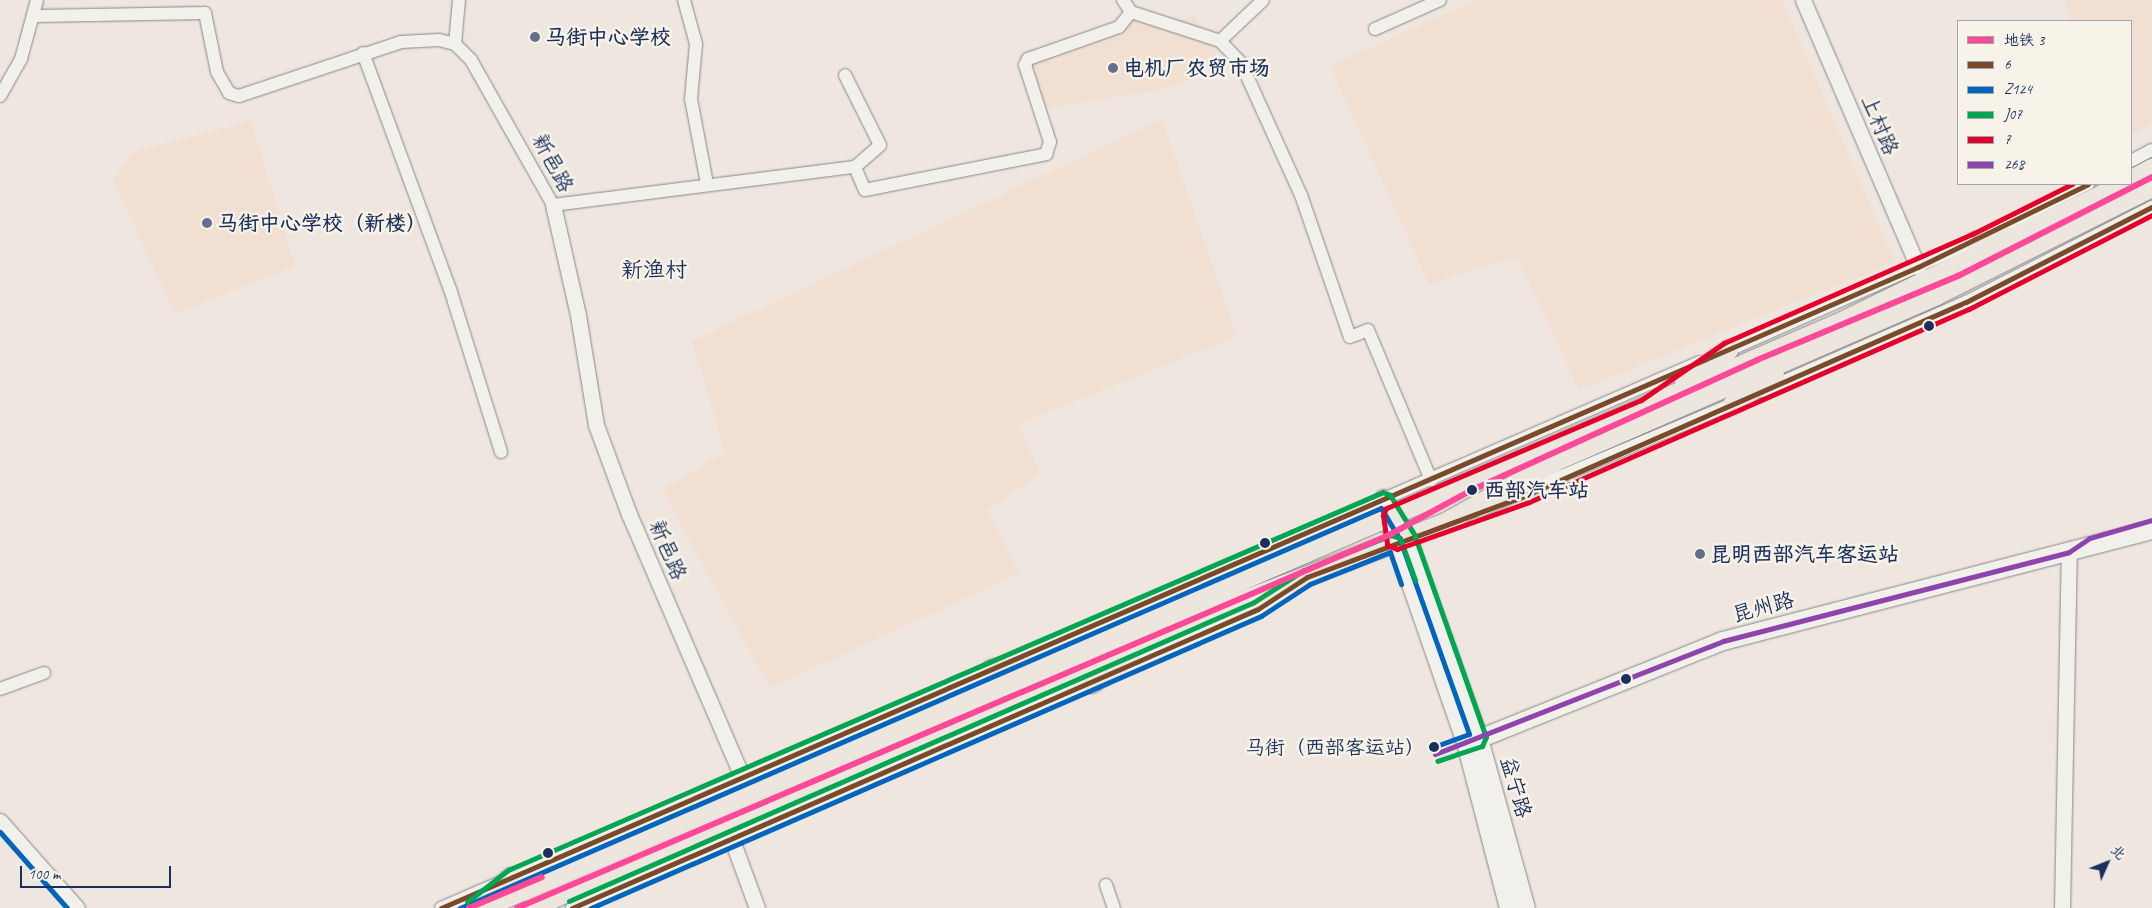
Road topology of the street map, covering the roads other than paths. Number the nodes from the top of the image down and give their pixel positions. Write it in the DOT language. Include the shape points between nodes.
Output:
graph roads {
  1 [pos="37,0"];
  2 [pos="459,0"];
  3 [pos="684,0"];
  4 [pos="1123,0"];
  5 [pos="1263,0"];
  6 [pos="1440,0"];
  7 [pos="1803,0"];
  8 [pos="1131,12"];
  9 [pos="36,16"];
  10 [pos="1375,29"];
  11 [pos="1220,41"];
  12 [pos="455,44"];
  13 [pos="363,53"];
  14 [pos="845,75"];
  15 [pos="0,96"];
  16 [pos="2152,150"];
  17 [pos="2132,160"];
  18 [pos="855,167"];
  19 [pos="2152,173"];
  20 [pos="2132,179"];
  21 [pos="707,184"];
  22 [pos="2086,185"];
  23 [pos="2120,185"];
  24 [pos="553,205"];
  25 [pos="2152,207"];
  26 [pos="2024,234"];
  27 [pos="1976,241"];
  28 [pos="1918,267"];
  29 [pos="1728,350"];
  30 [pos="1808,352"];
  31 [pos="1732,404"];
  32 [pos="1645,408"];
  33 [pos="501,452"];
  34 [pos="1431,480"];
  35 [pos="1387,507"];
  36 [pos="2152,520"];
  37 [pos="1443,523"];
  38 [pos="2152,530"];
  39 [pos="1400,540"];
  40 [pos="2069,552"];
  41 [pos="1307,578"];
  42 [pos="1175,628"];
  43 [pos="1052,660"];
  44 [pos="991,669"];
  45 [pos="44,672"];
  46 [pos="1091,683"];
  47 [pos="0,689"];
  48 [pos="1479,739"];
  49 [pos="742,777"];
  50 [pos="0,821"];
  51 [pos="732,840"];
  52 [pos="511,878"];
  53 [pos="1106,885"];
  54 [pos="76,908"];
  55 [pos="441,908"];
  56 [pos="472,908"];
  57 [pos="482,908"];
  58 [pos="530,908"];
  59 [pos="572,908"];
  60 [pos="757,908"];
  61 [pos="1114,908"];
  62 [pos="1509,908"];
  63 [pos="1526,908"];
  64 [pos="2062,908"];
  1 -- 9 [label="street"];
  2 -- 12 [label="street"];
  3 -- 21 [label="street" via="696,44 691,99"];
  4 -- 8 [label="street"];
  5 -- 11 [label="street"];
  6 -- 10 [label="street"];
  7 -- 28 [label="street, 上村路"];
  8 -- 11 [label="street"];
  8 -- 18 [label="street" via="1119,27 1028,59 1025,65 1050,142 1046,154 865,190"];
  9 -- 13 [label="street" via="205,13 217,72 229,93 238,96"];
  9 -- 15 [label="street" via="21,59"];
  11 -- 34 [label="street" via="1241,63 1252,81 1301,195 1350,336 1368,330"];
  12 -- 13 [label="street" via="421,39"];
  12 -- 24 [label="street, 新邑路" via="471,60"];
  13 -- 33 [label="street" via="450,289"];
  14 -- 18 [label="street" via="880,146"];
  16 -- 17 [label="street"];
  18 -- 21 [label="street"];
  19 -- 20 [label="main road"];
  19 -- 30 [label="main road" via="2029,251"];
  21 -- 24 [label="street"];
  22 -- 27 [label="street"];
  23 -- 26 [label="main road"];
  24 -- 49 [label="street, 新邑路" via="578,315 596,425 629,514"];
  25 -- 31 [label="street" via="1966,302"];
  26 -- 27 [label="main road"];
  26 -- 32 [label="main road"];
  27 -- 28 [label="street"];
  28 -- 29 [label="street"];
  29 -- 32 [label="main road"];
  29 -- 34 [label="street"];
  30 -- 31 [label="main road"];
  30 -- 37 [label="main road" via="1557,460"];
  31 -- 37 [label="street" via="1526,495"];
  32 -- 35 [label="main road"];
  34 -- 35 [label="street"];
  35 -- 39 [label="main road, 益宁路"];
  35 -- 43 [label="main road"];
  35 -- 44 [label="street"];
  36 -- 40 [label="main road, 昆州路" via="2090,538"];
  37 -- 39 [label="main road"];
  38 -- 40 [label="main road, 昆州路"];
  39 -- 41 [label="main road"];
  39 -- 48 [label="main road, 益宁路"];
  39 -- 62 [label="main road, 益宁路" via="1466,743"];
  40 -- 48 [label="main road, 昆州路" via="1723,641"];
  40 -- 64 [label="street"];
  41 -- 42 [label="main road"];
  41 -- 46 [label="street" via="1258,609"];
  42 -- 46 [label="main road"];
  42 -- 58 [label="main road"];
  43 -- 44 [label="main road"];
  43 -- 57 [label="main road"];
  44 -- 49 [label="street"];
  45 -- 47 [label="street"];
  46 -- 51 [label="street"];
  48 -- 63 [label="main road, 益宁路"];
  49 -- 52 [label="street"];
  50 -- 54 [label="street"];
  51 -- 59 [label="street"];
  51 -- 60 [label="street"];
  52 -- 55 [label="street"];
  52 -- 56 [label="main road"];
  53 -- 61 [label="street"];
}
